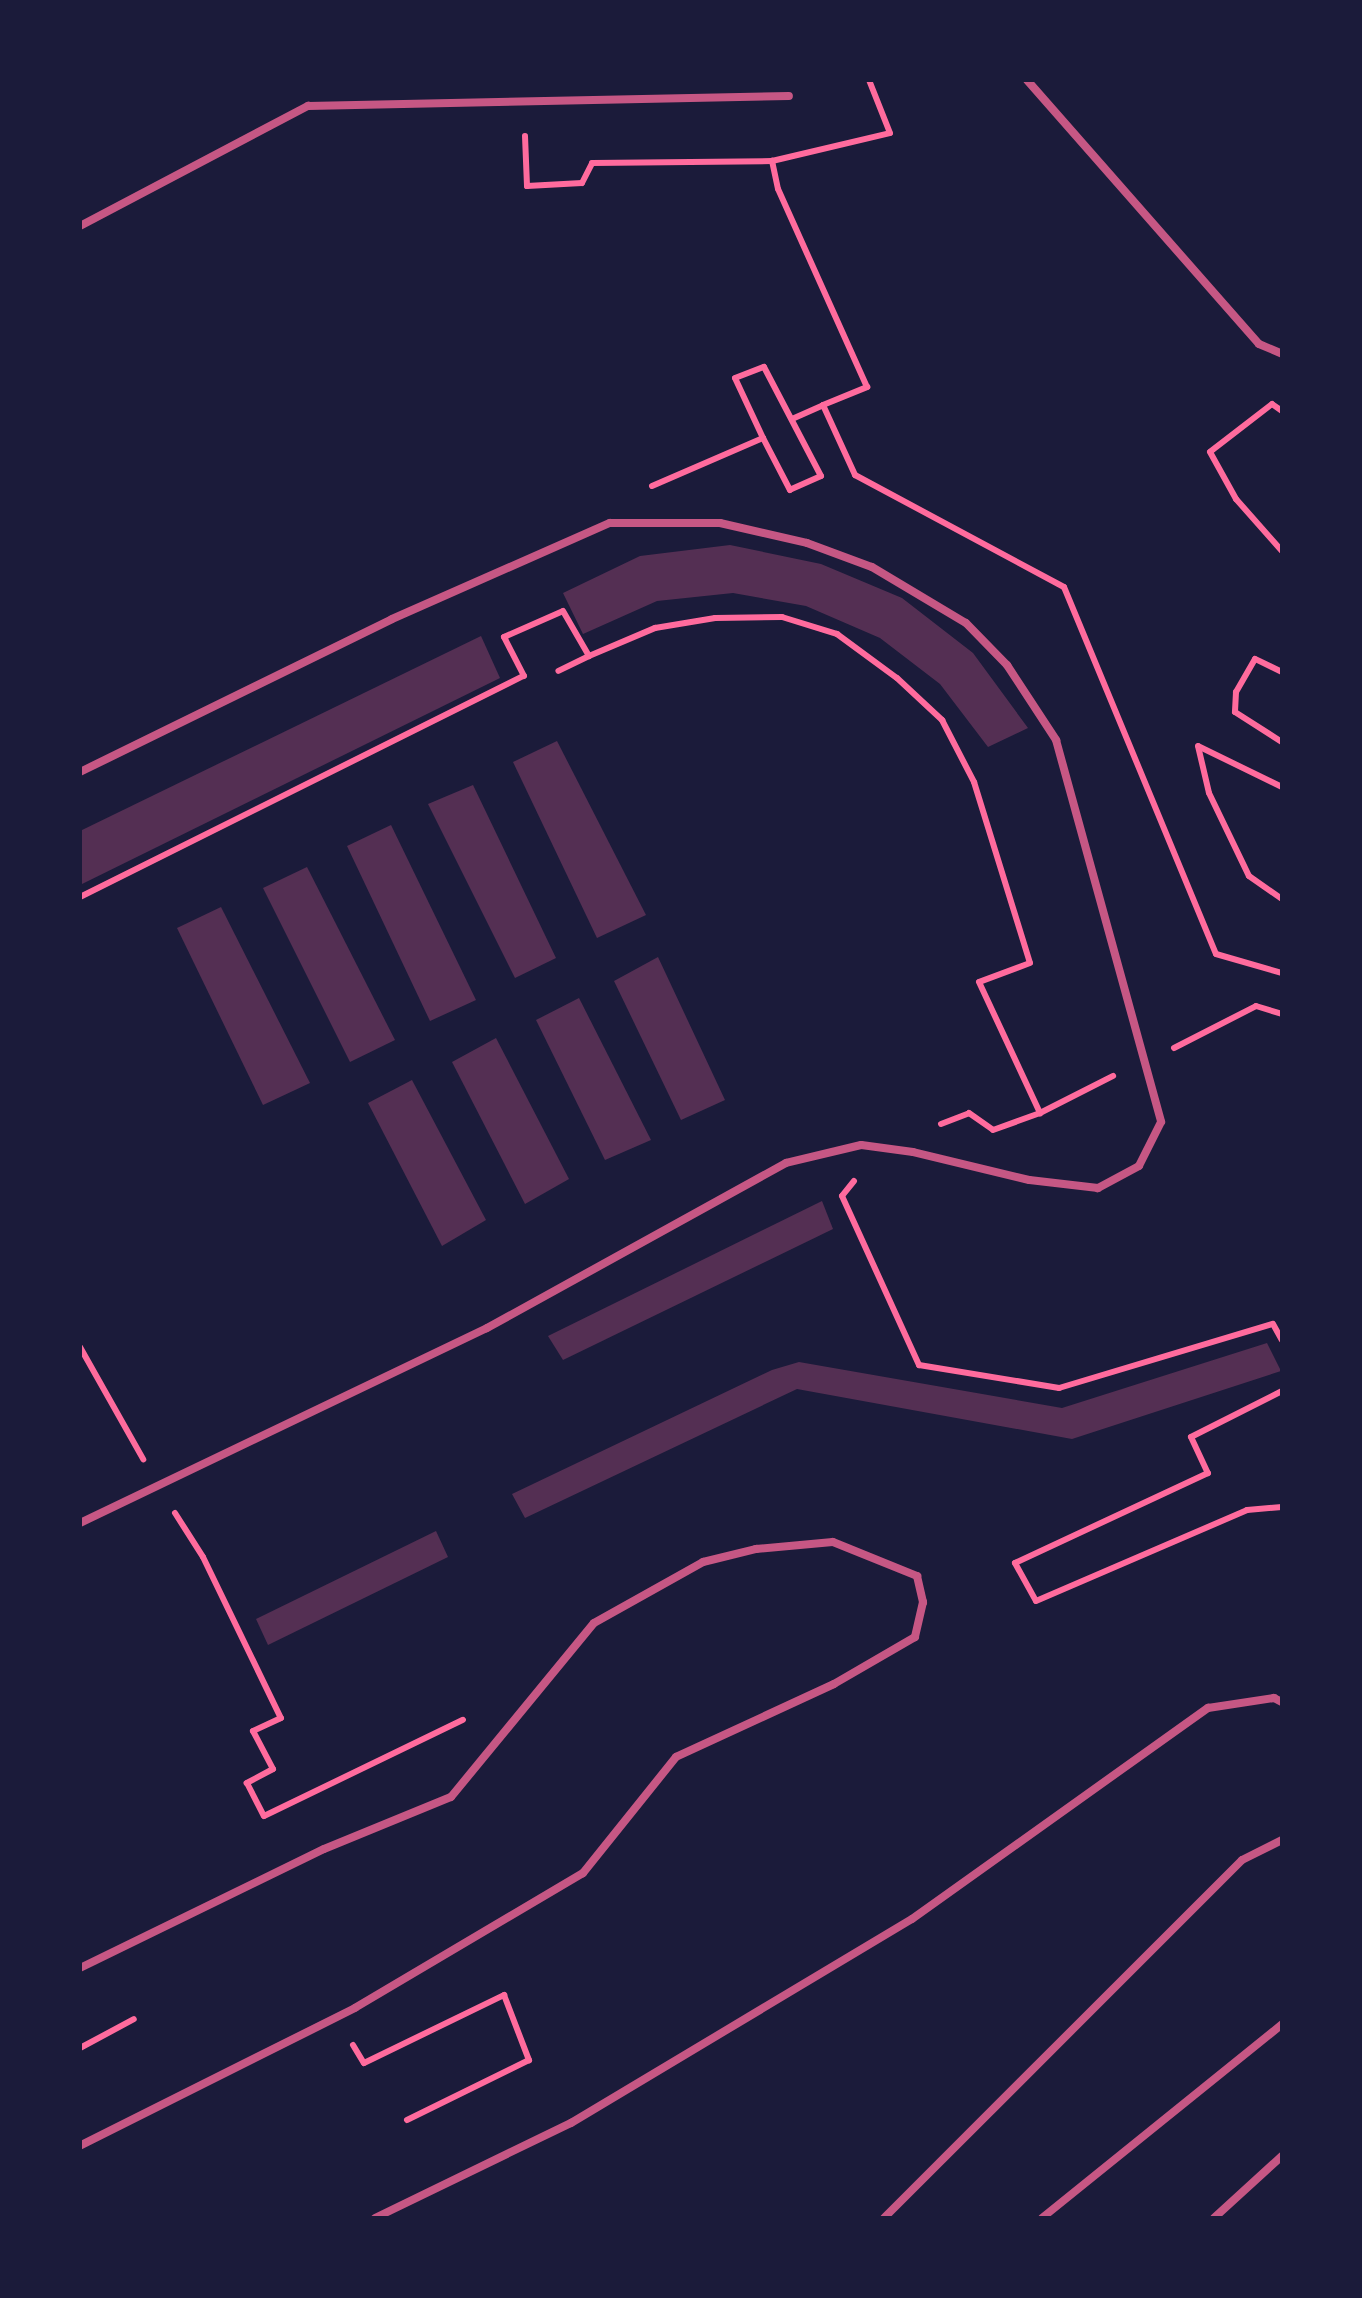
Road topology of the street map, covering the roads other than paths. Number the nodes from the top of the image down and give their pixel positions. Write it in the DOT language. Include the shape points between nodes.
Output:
graph roads {
  1 [pos="1027,80"];
  2 [pos="790,96"];
  3 [pos="80,226"];
  4 [pos="1282,354"];
  5 [pos="80,772"];
  6 [pos="80,1523"];
  7 [pos="1282,1702"];
  8 [pos="1282,1840"];
  9 [pos="80,1968"];
  10 [pos="1282,2024"];
  11 [pos="80,2146"];
  12 [pos="1282,2156"];
  13 [pos="374,2218"];
  14 [pos="884,2218"];
  15 [pos="1042,2218"];
  16 [pos="1214,2218"];
  1 -- 4 [label="lane" via="1260,344"];
  2 -- 3 [label="lane" via="308,106"];
  5 -- 6 [label="lane" via="392,619 610,523 720,523 807,543 872,566 966,623 1007,665 1056,740 1161,1122 1138,1166 1098,1188 862,1146 786,1163 487,1328"];
  7 -- 13 [label="lane" via="1208,1708 912,1919 572,2123"];
  8 -- 14 [label="lane" via="1242,1860"];
  9 -- 11 [label="lane" via="324,1850 451,1797 594,1623 703,1562 756,1548 833,1542 917,1576 922,1602 915,1638 834,1684 676,1757 583,1873 356,2008"];
  10 -- 15 [label="lane"];
  12 -- 16 [label="lane"];
}
